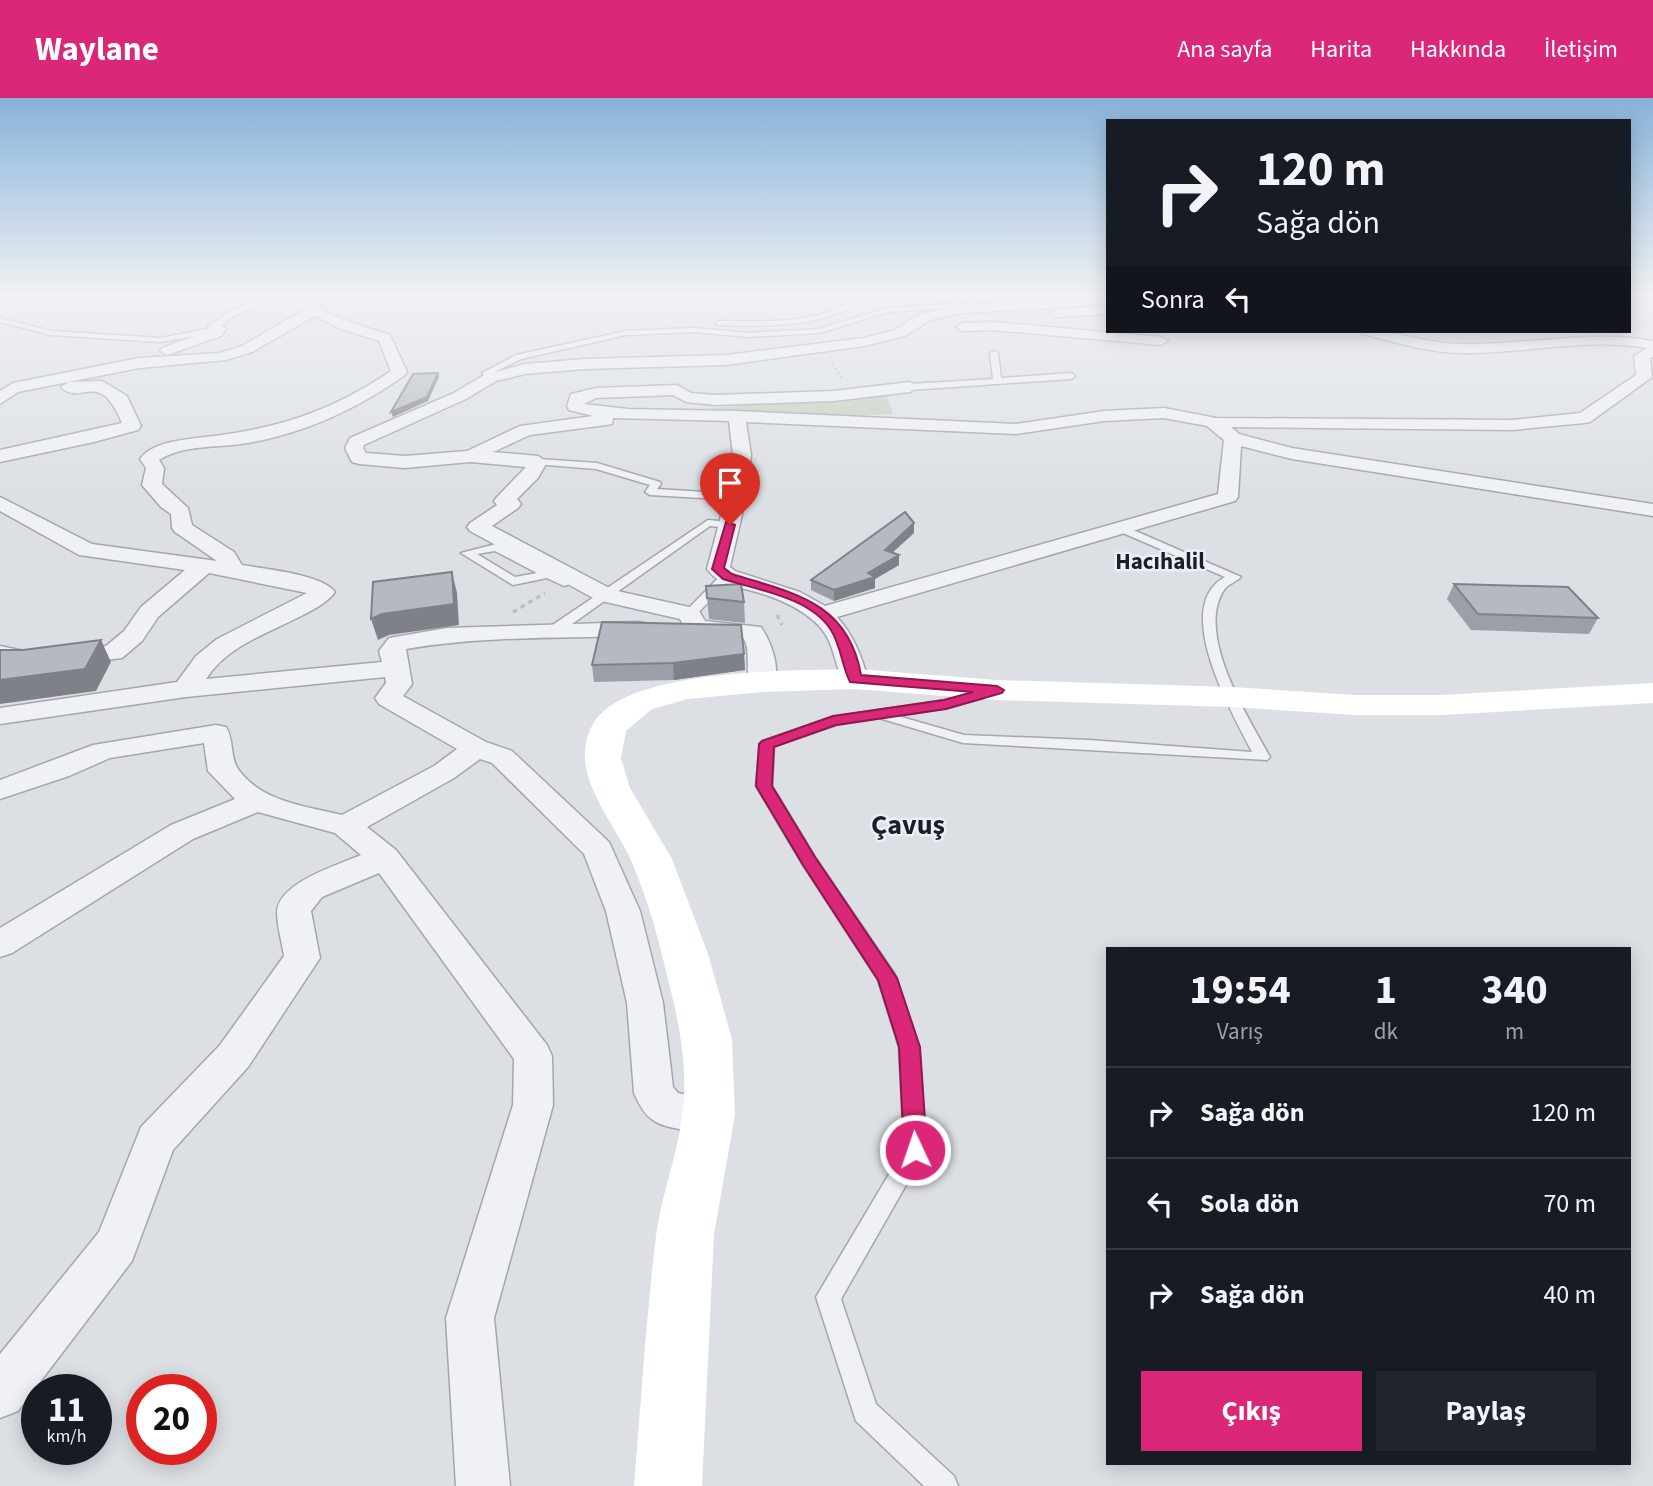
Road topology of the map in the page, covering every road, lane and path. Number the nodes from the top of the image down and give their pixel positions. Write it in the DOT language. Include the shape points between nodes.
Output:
graph roads {
  1 [pos="144,360"];
  2 [pos="183,360"];
  3 [pos="394,360"];
  4 [pos="513,360"];
  5 [pos="728,360"];
  6 [pos="995,360"];
  7 [pos="1642,360"];
  8 [pos="139,363"];
  9 [pos="1071,376"];
  10 [pos="490,378"];
  11 [pos="997,382"];
  12 [pos="910,387"];
  13 [pos="0,400"];
  14 [pos="708,415"];
  15 [pos="737,416"];
  16 [pos="1213,422"];
  17 [pos="132,426"];
  18 [pos="1233,438"];
  19 [pos="161,451"];
  20 [pos="0,456"];
  21 [pos="470,456"];
  22 [pos="538,462"];
  23 [pos="736,497"];
  24 [pos="0,503"];
  25 [pos="1653,509"];
  26 [pos="730,525"];
  27 [pos="1120,528"];
  28 [pos="205,565"];
  29 [pos="234,570"];
  30 [pos="548,574"];
  31 [pos="727,576"];
  32 [pos="571,581"];
  33 [pos="605,595"];
  34 [pos="823,614"];
  35 [pos="693,621"];
  36 [pos="553,631"];
  37 [pos="752,632"];
  38 [pos="475,635"];
  39 [pos="0,654"];
  40 [pos="395,668"];
  41 [pos="855,679"];
  42 [pos="762,682"];
  43 [pos="227,685"];
  44 [pos="186,689"];
  45 [pos="997,690"];
  46 [pos="1653,693"];
  47 [pos="1232,697"];
  48 [pos="880,715"];
  49 [pos="0,716"];
  50 [pos="216,733"];
  51 [pos="476,748"];
  52 [pos="0,790"];
  53 [pos="256,802"];
  54 [pos="346,826"];
  55 [pos="385,858"];
  56 [pos="0,944"];
  57 [pos="709,1115"];
  58 [pos="0,1393"];
  59 [pos="669,1485"];
  60 [pos="483,1486"];
  61 [pos="944,1486"];
  1 -- 8 [label="street"];
  2 -- 8 [label="street"];
  3 -- 19 [label="street" via="399,372 375,390 301,423 250,438"];
  4 -- 10 [label="lane" via="486,373"];
  5 -- 10 [label="street" via="584,364 525,369"];
  6 -- 11 [label="lane"];
  7 -- 16 [label="street" via="1644,377 1584,418 1499,425"];
  8 -- 13 [label="street" via="12,388"];
  9 -- 11 [label="lane"];
  10 -- 21 [label="street" via="356,442 354,449 359,458 405,462"];
  11 -- 12 [label="lane"];
  12 -- 14 [label="street" via="833,396 715,400 686,397 677,390 596,393 577,398 575,406 628,414"];
  13 -- 17 [label="street" via="102,386 121,400"];
  14 -- 15 [label="street"];
  14 -- 21 [label="street" via="526,430"];
  15 -- 16 [label="street" via="1016,429 1164,413"];
  15 -- 23 [label="street" via="742,454"];
  16 -- 18 [label="street"];
  17 -- 19 [label="street"];
  17 -- 20 [label="street"];
  18 -- 25 [label="street" via="1292,453"];
  18 -- 27 [label="street" via="1228,497"];
  19 -- 29 [label="street" via="149,459 155,468 152,485 181,512 182,528 226,557"];
  21 -- 22 [label="street"];
  22 -- 23 [label="lane" via="597,466 656,484 650,492"];
  22 -- 32 [label="street" via="505,501 511,504 477,527"];
  23 -- 26 [label="street"];
  24 -- 28 [label="street" via="88,550"];
  26 -- 31 [label="street" via="718,569"];
  26 -- 33 [label="lane" via="708,523"];
  27 -- 34 [label="street"];
  27 -- 47 [label="lane" via="1235,577 1220,585 1210,609 1214,650"];
  28 -- 29 [label="street"];
  28 -- 39 [label="street" via="149,612 133,636 113,653 34,661"];
  29 -- 44 [label="street" via="323,592 212,655"];
  30 -- 30 [label="lane" via="496,547 467,554 513,581"];
  30 -- 32 [label="lane"];
  31 -- 34 [label="street" via="803,601"];
  31 -- 35 [label="lane"];
  32 -- 33 [label="street"];
  32 -- 38 [label="path"];
  33 -- 35 [label="street"];
  33 -- 36 [label="lane"];
  34 -- 37 [label="path"];
  34 -- 41 [label="street" via="837,629"];
  35 -- 36 [label="street"];
  35 -- 37 [label="street"];
  36 -- 38 [label="street"];
  37 -- 42 [label="street" via="760,646"];
  38 -- 40 [label="street" via="398,643 393,650"];
  40 -- 43 [label="street"];
  40 -- 51 [label="street" via="399,684 388,698"];
  41 -- 42 [label="main road"];
  41 -- 45 [label="main road"];
  42 -- 57 [label="main road" via="685,689 640,702 610,727 602,758 611,788 650,859 685,954 707,1039"];
  43 -- 44 [label="street"];
  43 -- 50 [label="street"];
  44 -- 49 [label="street"];
  45 -- 47 [label="main road"];
  45 -- 48 [label="lane"];
  46 -- 47 [label="main road" via="1442,705"];
  47 -- 48 [label="lane" via="1262,757 963,739"];
  48 -- 61 [label="lane" via="833,721 767,744 764,786 887,978 909,1047 915,1150 828,1297 865,1412"];
  50 -- 52 [label="street" via="103,751"];
  50 -- 53 [label="street" via="223,771"];
  51 -- 54 [label="street" via="444,772"];
  51 -- 57 [label="street" via="502,757 598,849 623,911 642,990 654,1093 667,1108"];
  53 -- 54 [label="street"];
  53 -- 56 [label="street" via="182,832"];
  54 -- 55 [label="street"];
  55 -- 58 [label="street" via="310,889 294,910 302,958 234,1056 156,1140 116,1246"];
  55 -- 60 [label="street" via="533,1056 533,1105 470,1318"];
  57 -- 59 [label="main road" via="685,1234"];
}
